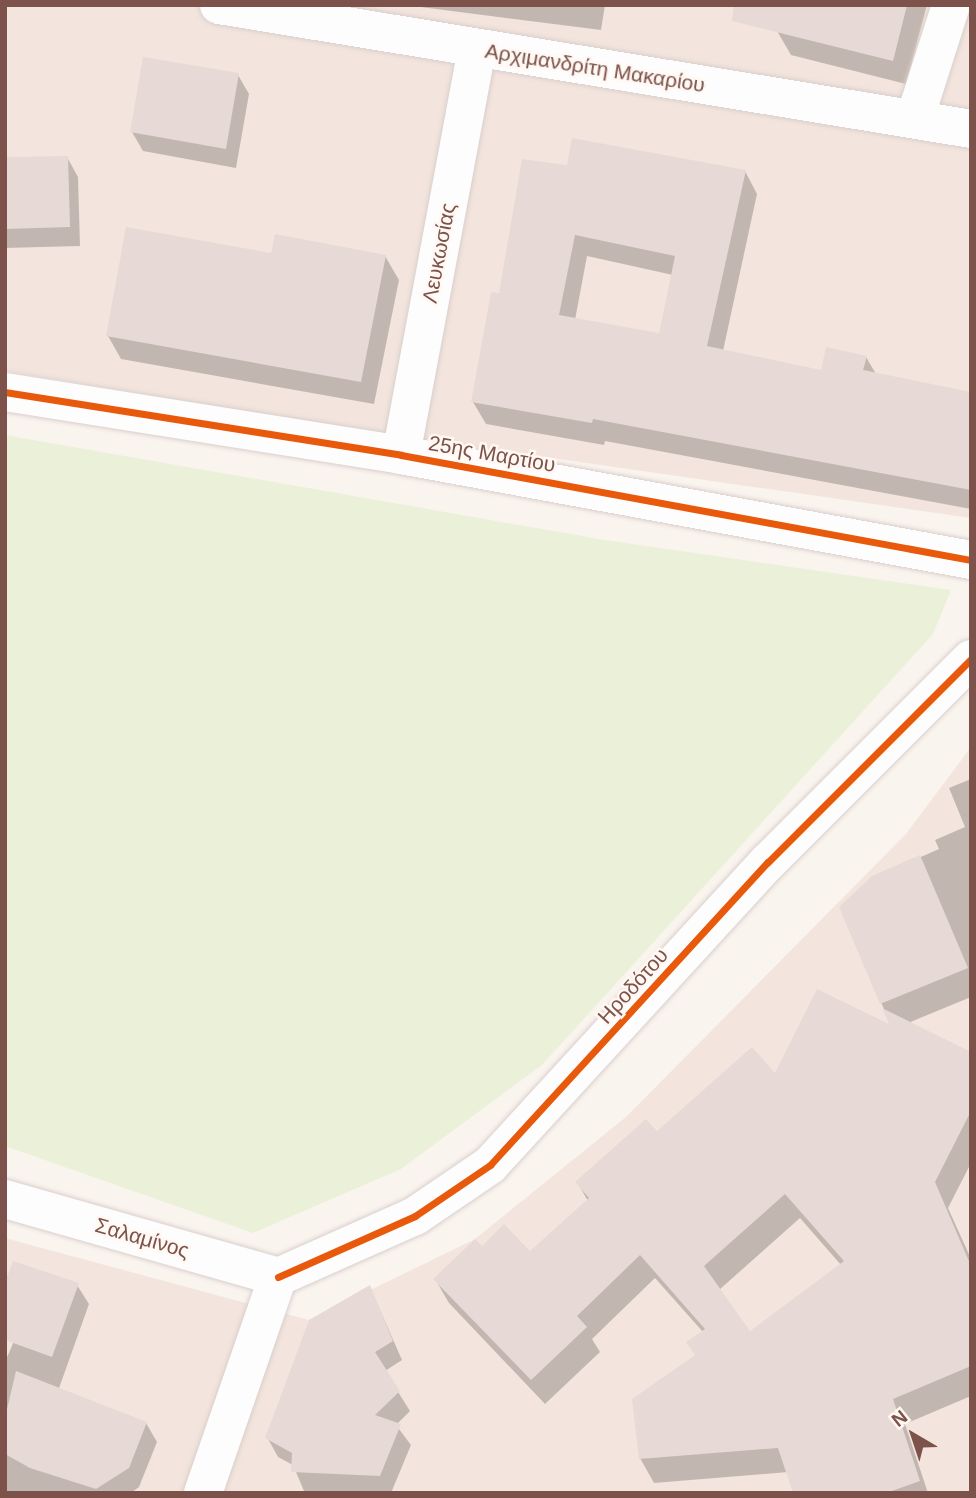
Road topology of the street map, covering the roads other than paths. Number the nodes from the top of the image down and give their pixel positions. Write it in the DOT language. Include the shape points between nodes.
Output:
graph roads {
  1 [pos="219,5"];
  2 [pos="951,5"];
  3 [pos="477,50"];
  4 [pos="915,118"];
  5 [pos="971,129"];
  6 [pos="5,393"];
  7 [pos="401,455"];
  8 [pos="971,560"];
  9 [pos="971,659"];
  10 [pos="5,1199"];
  11 [pos="278,1277"];
  12 [pos="203,1493"];
  1 -- 3 [label="street, Αρχιμανδρίτη Μακαρίου"];
  2 -- 4 [label="street"];
  3 -- 4 [label="street, Αρχιμανδρίτη Μακαρίου"];
  3 -- 7 [label="street, Λευκωσίας"];
  4 -- 5 [label="street, Αρχιμανδρίτη Μακαρίου"];
  6 -- 7 [label="street, 25ης Μαρτίου"];
  7 -- 8 [label="street, 25ης Μαρτίου"];
  9 -- 11 [label="street, Ηροδότου" via="768,862 490,1165 415,1216"];
  10 -- 11 [label="street, Σαλαμίνος"];
  11 -- 12 [label="street"];
}
